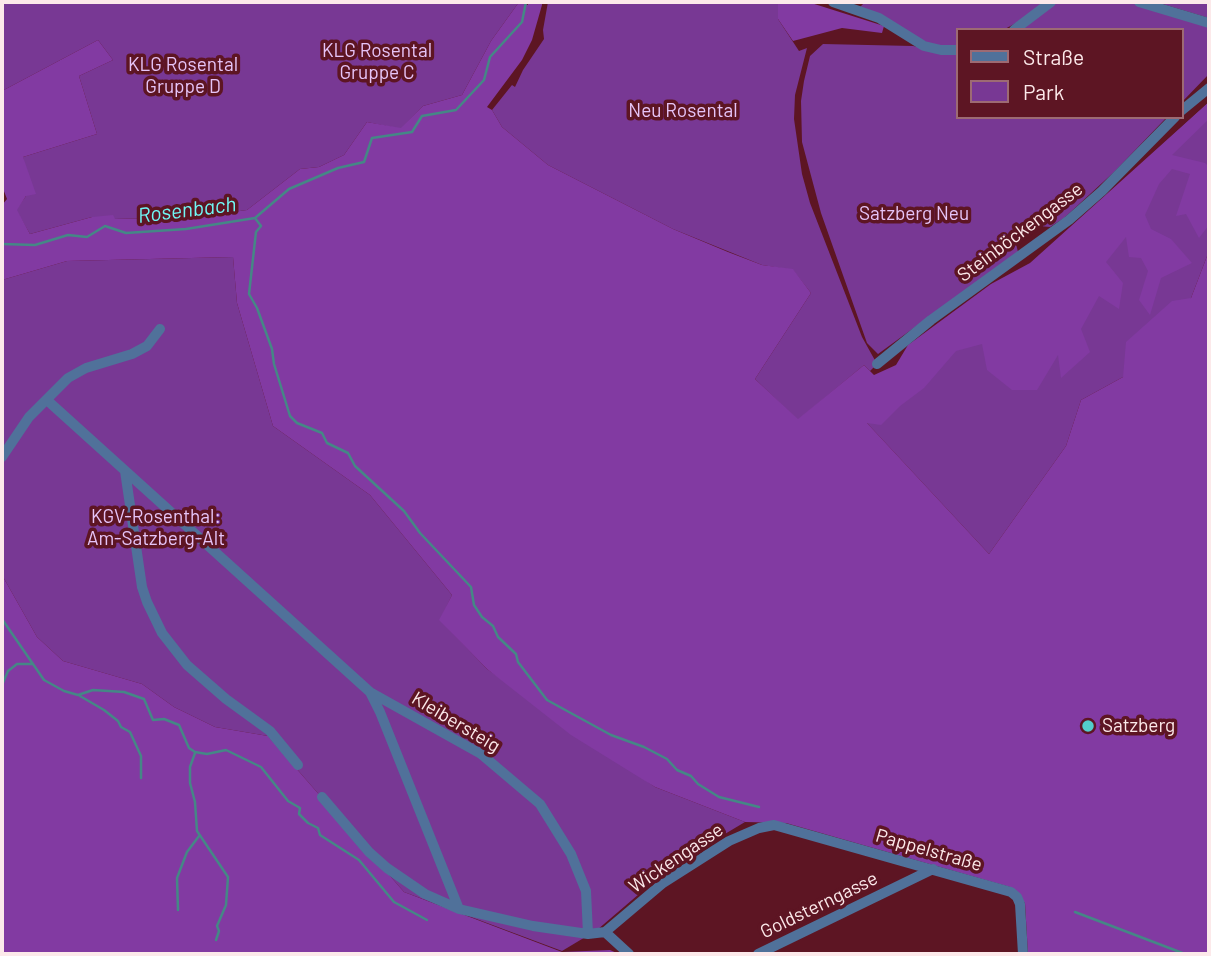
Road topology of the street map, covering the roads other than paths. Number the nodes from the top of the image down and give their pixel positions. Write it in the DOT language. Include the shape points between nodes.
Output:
graph roads {
  1 [pos="833,2"];
  2 [pos="1051,2"];
  3 [pos="1139,2"];
  4 [pos="1209,23"];
  5 [pos="1017,28"];
  6 [pos="956,50"];
  7 [pos="1209,88"];
  8 [pos="1183,109"];
  9 [pos="1173,119"];
  10 [pos="160,329"];
  11 [pos="877,364"];
  12 [pos="48,401"];
  13 [pos="2,457"];
  14 [pos="125,471"];
  15 [pos="370,692"];
  16 [pos="298,765"];
  17 [pos="322,797"];
  18 [pos="774,825"];
  19 [pos="933,869"];
  20 [pos="459,909"];
  21 [pos="605,932"];
  22 [pos="588,934"];
  23 [pos="629,954"];
  24 [pos="758,954"];
  25 [pos="1023,954"];
  1 -- 6 [label="street" via="878,18 924,46"];
  2 -- 5 [label="street"];
  3 -- 4 [label="street"];
  7 -- 8 [label="street"];
  9 -- 11 [label="street, Steinböckengasse" via="1069,220"];
  10 -- 12 [label="street" via="141,350 75,373"];
  12 -- 13 [label="street" via="29,417"];
  12 -- 14 [label="street"];
  14 -- 15 [label="street"];
  14 -- 16 [label="street" via="142,587 162,634 187,665 270,732"];
  15 -- 20 [label="street"];
  15 -- 22 [label="street, Kleibersteig" via="481,754 540,804 571,854 586,891"];
  17 -- 20 [label="street" via="387,868 425,894"];
  18 -- 19 [label="street, Pappelstraße"];
  18 -- 21 [label="street, Wickengasse" via="729,841 663,883"];
  19 -- 24 [label="street, Goldsterngasse"];
  19 -- 25 [label="street, Pappelstraße" via="1003,888 1017,897"];
  20 -- 22 [label="street"];
  21 -- 22 [label="street"];
  21 -- 23 [label="street"];
}
